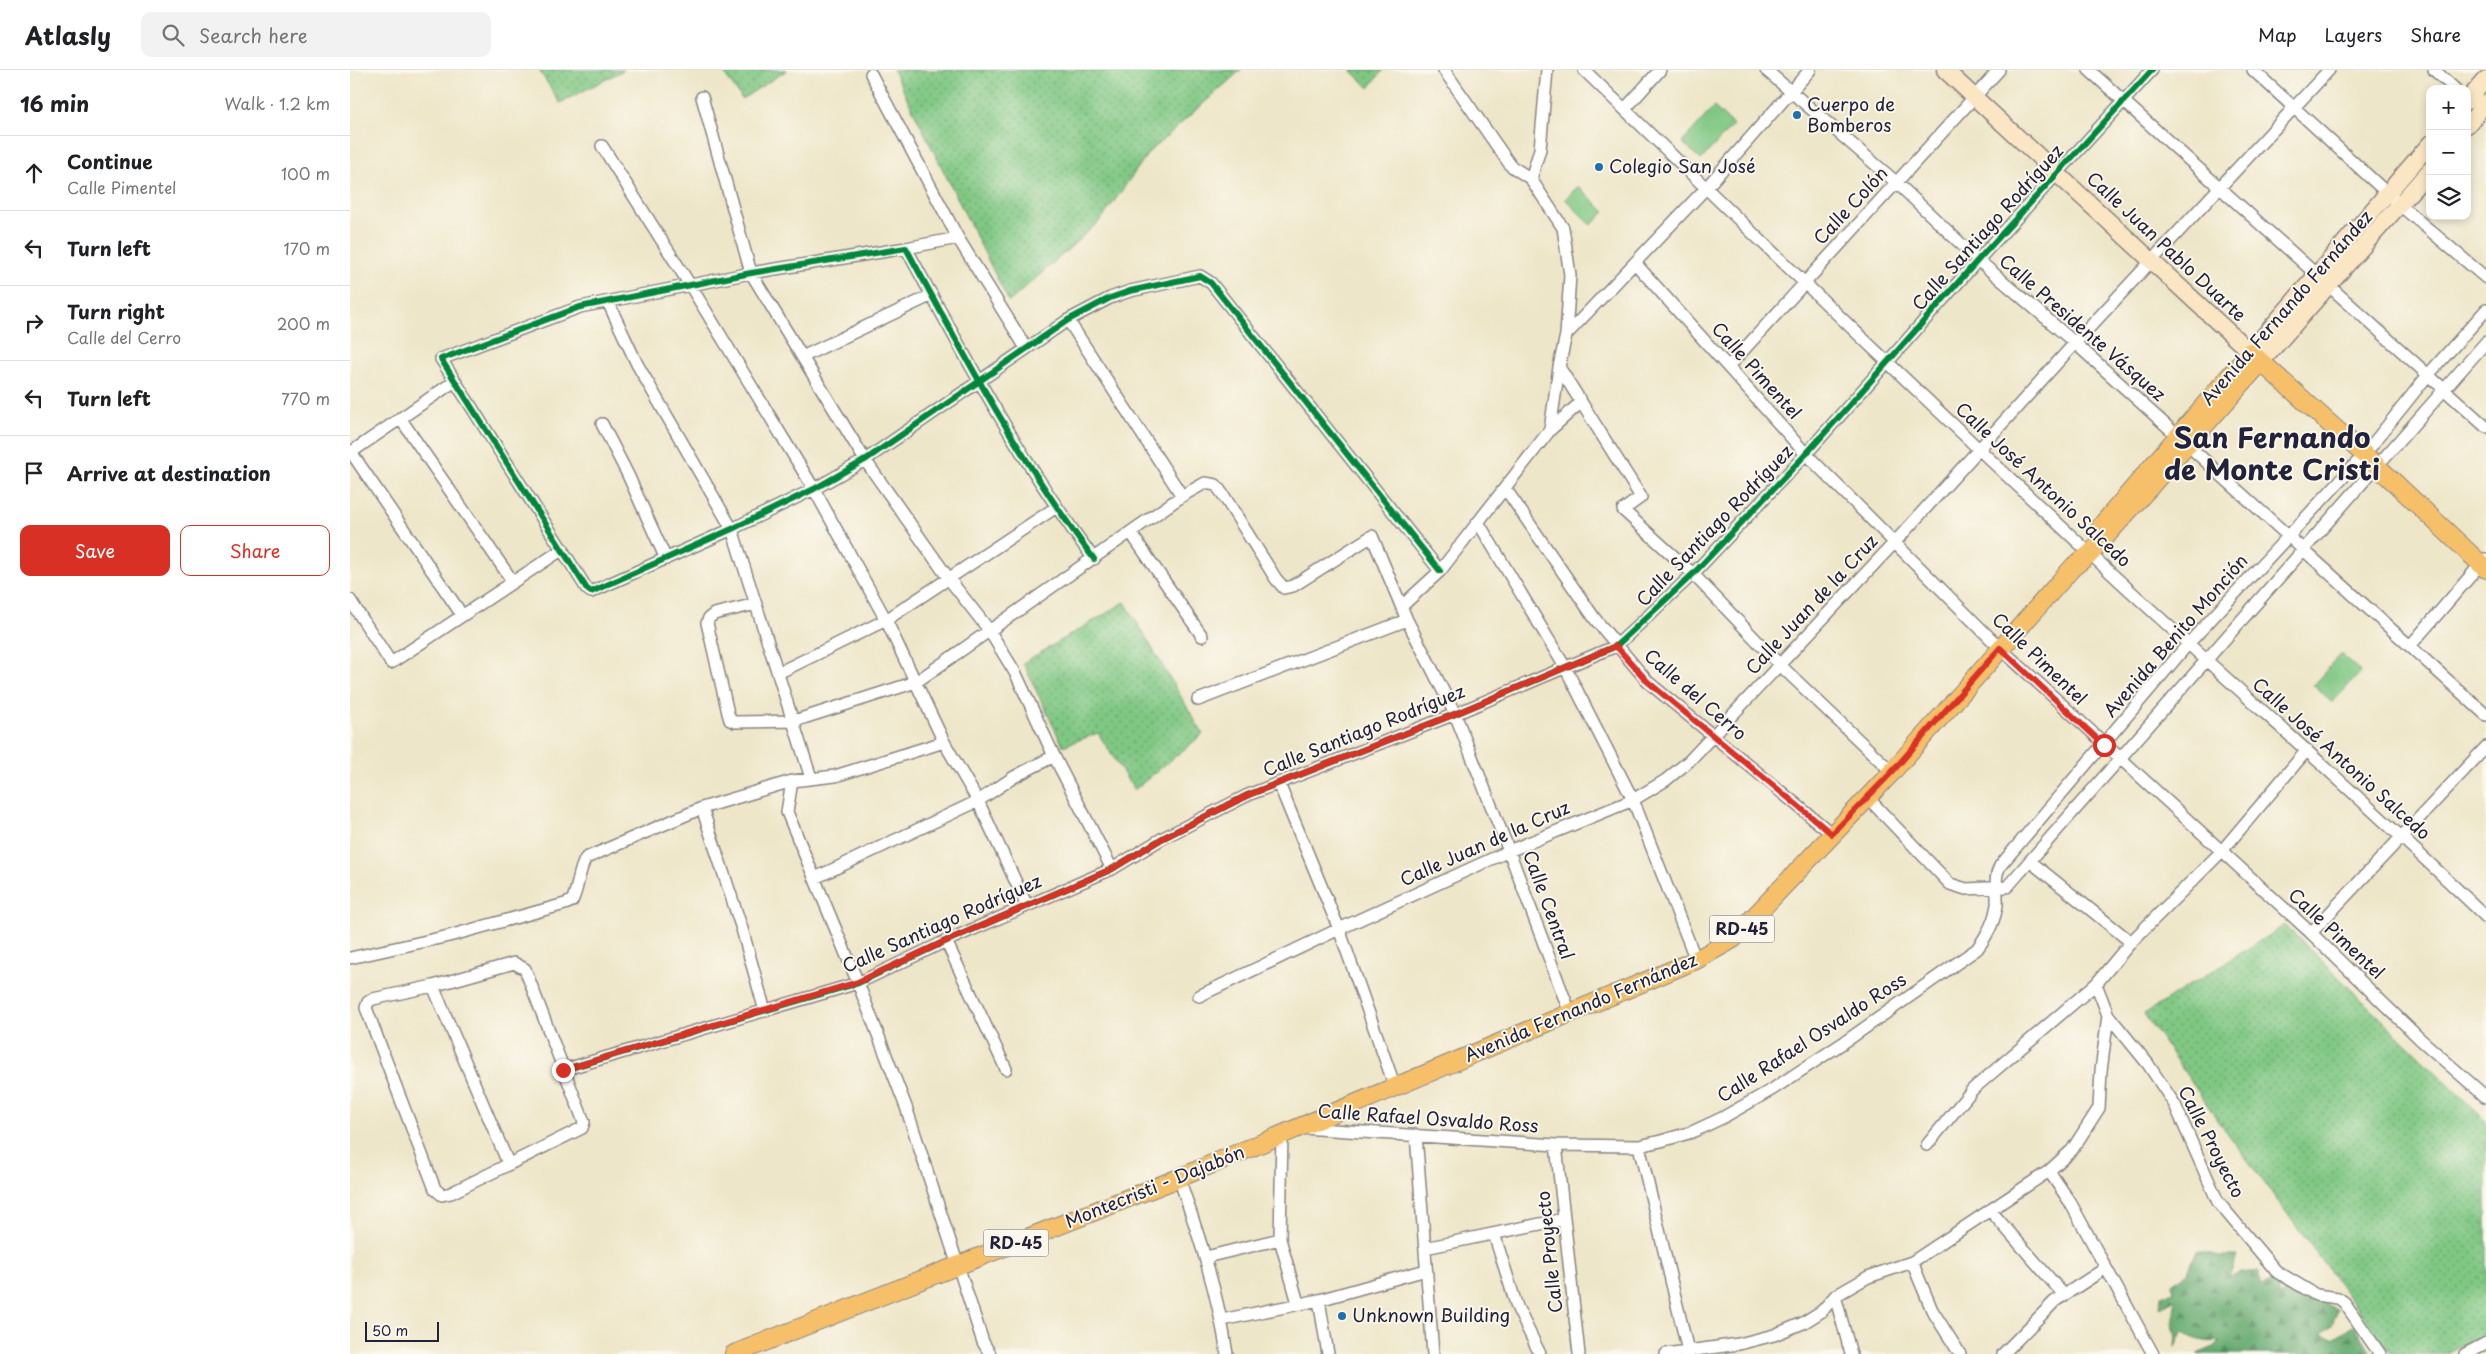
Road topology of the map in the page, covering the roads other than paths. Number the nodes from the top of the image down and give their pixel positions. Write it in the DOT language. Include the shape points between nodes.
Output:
graph roads {
  1 [pos="1444,70"];
  2 [pos="1547,70"];
  3 [pos="1584,70"];
  4 [pos="1660,70"];
  5 [pos="1766,70"];
  6 [pos="1810,70"];
  7 [pos="1945,70"];
  8 [pos="2000,70"];
  9 [pos="2088,70"];
  10 [pos="2152,70"];
  11 [pos="2253,70"];
  12 [pos="2329,70"];
  13 [pos="2434,70"];
  14 [pos="871,74"];
  15 [pos="2486,79"];
  16 [pos="2451,85"];
  17 [pos="1790,92"];
  18 [pos="1974,96"];
  19 [pos="702,97"];
  20 [pos="2122,101"];
  21 [pos="2476,106"];
  22 [pos="2295,108"];
  23 [pos="1625,110"];
  24 [pos="602,146"];
  25 [pos="2426,149"];
  26 [pos="2057,174"];
  27 [pos="2426,175"];
  28 [pos="1530,179"];
  29 [pos="1896,183"];
  30 [pos="1706,188"];
  31 [pos="2219,189"];
  32 [pos="2387,193"];
  33 [pos="2400,205"];
  34 [pos="958,238"];
  35 [pos="906,248"];
  36 [pos="1978,260"];
  37 [pos="2152,260"];
  38 [pos="1635,263"];
  39 [pos="751,273"];
  40 [pos="2486,278"];
  41 [pos="2323,280"];
  42 [pos="1805,282"];
  43 [pos="690,285"];
  44 [pos="932,295"];
  45 [pos="608,302"];
  46 [pos="2486,310"];
  47 [pos="1068,320"];
  48 [pos="1566,336"];
  49 [pos="2486,342"];
  50 [pos="2075,343"];
  51 [pos="1026,348"];
  52 [pos="802,356"];
  53 [pos="2256,357"];
  54 [pos="1888,363"];
  55 [pos="1559,367"];
  56 [pos="1728,367"];
  57 [pos="2428,375"];
  58 [pos="455,380"];
  59 [pos="979,383"];
  60 [pos="2444,389"];
  61 [pos="1574,392"];
  62 [pos="1555,393"];
  63 [pos="1580,403"];
  64 [pos="400,418"];
  65 [pos="602,424"];
  66 [pos="2486,427"];
  67 [pos="1550,430"];
  68 [pos="2183,440"];
  69 [pos="1979,448"];
  70 [pos="351,453"];
  71 [pos="1806,454"];
  72 [pos="2364,455"];
  73 [pos="865,460"];
  74 [pos="2378,467"];
  75 [pos="1505,488"];
  76 [pos="814,489"];
  77 [pos="1182,496"];
  78 [pos="1055,508"];
  79 [pos="1478,522"];
  80 [pos="732,529"];
  81 [pos="1131,533"];
  82 [pos="2288,536"];
  83 [pos="1896,542"];
  84 [pos="563,549"];
  85 [pos="2302,550"];
  86 [pos="2086,551"];
  87 [pos="666,559"];
  88 [pos="1094,559"];
  89 [pos="2484,564"];
  90 [pos="1440,571"];
  91 [pos="1694,574"];
  92 [pos="948,580"];
  93 [pos="513,582"];
  94 [pos="350,600"];
  95 [pos="756,604"];
  96 [pos="1402,606"];
  97 [pos="462,615"];
  98 [pos="886,620"];
  99 [pos="1407,620"];
  100 [pos="989,630"];
  101 [pos="1202,636"];
  102 [pos="2188,644"];
  103 [pos="1616,646"];
  104 [pos="2410,646"];
  105 [pos="2000,648"];
  106 [pos="2207,662"];
  107 [pos="1780,665"];
  108 [pos="1565,667"];
  109 [pos="778,673"];
  110 [pos="916,682"];
  111 [pos="1198,700"];
  112 [pos="1455,714"];
  113 [pos="2486,715"];
  114 [pos="794,721"];
  115 [pos="1714,736"];
  116 [pos="944,742"];
  117 [pos="2104,745"];
  118 [pos="2486,747"];
  119 [pos="2307,750"];
  120 [pos="1054,756"];
  121 [pos="2120,758"];
  122 [pos="1892,772"];
  123 [pos="811,778"];
  124 [pos="792,781"];
  125 [pos="1279,784"];
  126 [pos="1868,798"];
  127 [pos="1633,800"];
  128 [pos="978,801"];
  129 [pos="702,808"];
  130 [pos="1832,834"];
  131 [pos="2402,836"];
  132 [pos="1510,851"];
  133 [pos="2221,852"];
  134 [pos="2031,862"];
  135 [pos="1112,869"];
  136 [pos="814,878"];
  137 [pos="1997,889"];
  138 [pos="1027,906"];
  139 [pos="2486,917"];
  140 [pos="1339,929"];
  141 [pos="2311,933"];
  142 [pos="946,941"];
  143 [pos="2132,942"];
  144 [pos="350,958"];
  145 [pos="1696,960"];
  146 [pos="858,982"];
  147 [pos="2096,984"];
  148 [pos="433,986"];
  149 [pos="1199,996"];
  150 [pos="765,1011"];
  151 [pos="1570,1013"];
  152 [pos="2108,1015"];
  153 [pos="563,1070"];
  154 [pos="1006,1070"];
  155 [pos="1394,1087"];
  156 [pos="2486,1097"];
  157 [pos="1289,1131"];
  158 [pos="1416,1135"];
  159 [pos="1556,1145"];
  160 [pos="1639,1146"];
  161 [pos="1927,1146"];
  162 [pos="508,1163"];
  163 [pos="2049,1171"];
  164 [pos="1179,1178"];
  165 [pos="1990,1210"];
  166 [pos="1564,1219"];
  167 [pos="1494,1234"];
  168 [pos="1280,1240"];
  169 [pos="1424,1248"];
  170 [pos="1206,1257"];
  171 [pos="1912,1262"];
  172 [pos="959,1266"];
  173 [pos="2106,1268"];
  174 [pos="1426,1270"];
  175 [pos="2064,1295"];
  176 [pos="1835,1296"];
  177 [pos="1319,1300"];
  178 [pos="1298,1303"];
  179 [pos="1222,1320"];
  180 [pos="2486,1343"];
  181 [pos="1688,1353"];
  182 [pos="734,1354"];
  183 [pos="990,1354"];
  184 [pos="1227,1354"];
  185 [pos="1328,1354"];
  186 [pos="1433,1354"];
  187 [pos="1540,1354"];
  188 [pos="1579,1354"];
  189 [pos="1666,1354"];
  190 [pos="1851,1354"];
  191 [pos="1960,1354"];
  192 [pos="2003,1354"];
  193 [pos="2153,1354"];
  194 [pos="2380,1354"];
  195 [pos="2465,1354"];
  1 -- 28 [label="street" via="1511,166"];
  2 -- 28 [label="street" via="1540,149"];
  3 -- 23 [label="street, Calle José Antonio Salcedo"];
  4 -- 23 [label="street"];
  5 -- 17 [label="street, Calle Presidente Vásquez"];
  6 -- 17 [label="street"];
  7 -- 18 [label="main road, Calle Juan Pablo Duarte"];
  8 -- 18 [label="street, Calle Colón"];
  9 -- 20 [label="street"];
  10 -- 20 [label="street, Calle Santiago Rodríguez"];
  11 -- 22 [label="street"];
  12 -- 22 [label="street, Calle Juan de la Cruz"];
  13 -- 16 [label="street"];
  14 -- 34 [label="street"];
  15 -- 21 [label="main road"];
  17 -- 29 [label="street, Calle Presidente Vásquez"];
  17 -- 30 [label="street"];
  18 -- 26 [label="main road, Calle Juan Pablo Duarte"];
  18 -- 29 [label="street, Calle Colón"];
  19 -- 39 [label="street"];
  20 -- 26 [label="street, Calle Santiago Rodríguez"];
  20 -- 31 [label="street"];
  22 -- 31 [label="street, Calle Juan de la Cruz"];
  22 -- 32 [label="street"];
  23 -- 30 [label="street, Calle José Antonio Salcedo"];
  24 -- 43 [label="street"];
  25 -- 32 [label="main road, Avenida Fernando Fernández / RD-45"];
  26 -- 36 [label="street, Calle Santiago Rodríguez"];
  26 -- 37 [label="main road, Calle Juan Pablo Duarte"];
  27 -- 33 [label="main road, Avenida Fernando Fernández / RD-45"];
  28 -- 48 [label="street" via="1563,228 1570,274"];
  29 -- 36 [label="street, Calle Presidente Vásquez"];
  29 -- 42 [label="street, Calle Colón"];
  30 -- 38 [label="street"];
  30 -- 42 [label="street, Calle José Antonio Salcedo"];
  31 -- 37 [label="street, Calle Juan de la Cruz"];
  31 -- 41 [label="street"];
  32 -- 33 [label="street"];
  32 -- 41 [label="main road, Avenida Fernando Fernández / RD-45"];
  33 -- 40 [label="street"];
  33 -- 41 [label="main road, Avenida Fernando Fernández / RD-45"];
  34 -- 35 [label="street"];
  34 -- 51 [label="street"];
  35 -- 39 [label="street"];
  35 -- 44 [label="street"];
  36 -- 50 [label="street, Calle Presidente Vásquez"];
  36 -- 54 [label="street, Calle Santiago Rodríguez"];
  37 -- 50 [label="street, Calle Juan de la Cruz"];
  37 -- 53 [label="main road, Calle Juan Pablo Duarte"];
  38 -- 48 [label="street"];
  38 -- 56 [label="street, Calle Pimentel"];
  39 -- 43 [label="street"];
  39 -- 52 [label="street"];
  41 -- 53 [label="main road, Avenida Fernando Fernández / RD-45"];
  41 -- 57 [label="street"];
  42 -- 54 [label="street, Calle José Antonio Salcedo"];
  42 -- 56 [label="street, Calle Colón"];
  43 -- 45 [label="street"];
  43 -- 76 [label="street"];
  44 -- 52 [label="street"];
  44 -- 59 [label="street"];
  45 -- 58 [label="street" via="580,307 441,359"];
  45 -- 80 [label="street" via="637,364"];
  46 -- 57 [label="street, Avenida Benito Monción"];
  47 -- 51 [label="street"];
  47 -- 77 [label="street"];
  47 -- 90 [label="street" via="1130,291 1200,276 1211,283"];
  48 -- 55 [label="street"];
  49 -- 60 [label="street"];
  50 -- 68 [label="street, Calle Presidente Vásquez"];
  50 -- 69 [label="street, Calle Juan de la Cruz"];
  51 -- 59 [label="street"];
  52 -- 73 [label="street"];
  53 -- 68 [label="main road, Avenida Fernando Fernández / RD-45"];
  53 -- 72 [label="main road"];
  54 -- 69 [label="street, Calle José Antonio Salcedo"];
  54 -- 71 [label="street, Calle Santiago Rodríguez"];
  55 -- 61 [label="street"];
  55 -- 62 [label="street"];
  56 -- 71 [label="street, Calle Pimentel"];
  57 -- 60 [label="street"];
  57 -- 72 [label="street, Avenida Benito Monción"];
  58 -- 64 [label="street"];
  58 -- 84 [label="street"];
  59 -- 73 [label="street"];
  59 -- 78 [label="street"];
  60 -- 66 [label="street"];
  60 -- 74 [label="street"];
  61 -- 62 [label="street"];
  61 -- 63 [label="street"];
  62 -- 67 [label="street"];
  63 -- 67 [label="street"];
  63 -- 91 [label="street" via="1641,497 1623,510"];
  64 -- 70 [label="street"];
  64 -- 93 [label="street"];
  65 -- 87 [label="street"];
  67 -- 75 [label="street"];
  68 -- 82 [label="street, Calle Presidente Vásquez"];
  68 -- 86 [label="main road, Avenida Fernando Fernández / RD-45"];
  69 -- 83 [label="street, Calle Juan de la Cruz"];
  69 -- 86 [label="street, Calle José Antonio Salcedo"];
  70 -- 97 [label="street"];
  71 -- 83 [label="street, Calle Pimentel"];
  71 -- 91 [label="street, Calle Santiago Rodríguez"];
  72 -- 74 [label="main road"];
  72 -- 82 [label="street, Avenida Benito Monción"];
  73 -- 76 [label="street"];
  73 -- 92 [label="street"];
  74 -- 85 [label="street"];
  74 -- 89 [label="main road"];
  75 -- 79 [label="street"];
  75 -- 103 [label="street, Calle del Cerro"];
  76 -- 80 [label="street"];
  76 -- 98 [label="street"];
  77 -- 81 [label="street"];
  77 -- 96 [label="street, Calle Central" via="1205,483 1216,485 1284,588 1293,586 1372,536"];
  78 -- 88 [label="street"];
  78 -- 92 [label="street"];
  79 -- 90 [label="street"];
  79 -- 108 [label="street"];
  80 -- 87 [label="street"];
  80 -- 95 [label="street"];
  81 -- 88 [label="street"];
  81 -- 101 [label="street"];
  82 -- 85 [label="street, Calle Presidente Vásquez"];
  82 -- 102 [label="street, Avenida Benito Monción"];
  83 -- 105 [label="street, Calle Pimentel"];
  83 -- 107 [label="street, Calle Juan de la Cruz"];
  84 -- 87 [label="street" via="592,592"];
  84 -- 93 [label="street"];
  85 -- 104 [label="street, Calle Presidente Vásquez"];
  85 -- 106 [label="street"];
  86 -- 102 [label="street, Calle José Antonio Salcedo"];
  86 -- 105 [label="main road, Avenida Fernando Fernández / RD-45"];
  88 -- 100 [label="street"];
  89 -- 104 [label="street"];
  90 -- 96 [label="street"];
  91 -- 103 [label="street, Calle Santiago Rodríguez"];
  91 -- 107 [label="street"];
  92 -- 98 [label="street"];
  92 -- 100 [label="street"];
  93 -- 97 [label="street"];
  94 -- 97 [label="street" via="391,663"];
  95 -- 109 [label="street"];
  95 -- 114 [label="street" via="708,618 730,720"];
  96 -- 99 [label="street, Calle Central"];
  98 -- 109 [label="street"];
  98 -- 110 [label="street"];
  99 -- 111 [label="street"];
  99 -- 112 [label="street, Calle Central"];
  100 -- 110 [label="street"];
  100 -- 120 [label="street" via="1016,674"];
  102 -- 106 [label="street, Calle José Antonio Salcedo"];
  102 -- 117 [label="street, Avenida Benito Monción"];
  103 -- 108 [label="street, Calle Santiago Rodríguez"];
  103 -- 115 [label="street, Calle del Cerro" via="1648,682"];
  104 -- 113 [label="street, Calle Presidente Vásquez"];
  105 -- 117 [label="street, Calle Pimentel"];
  105 -- 122 [label="main road, Avenida Fernando Fernández / RD-45"];
  106 -- 119 [label="street, Calle José Antonio Salcedo"];
  106 -- 121 [label="street"];
  107 -- 115 [label="street, Calle Juan de la Cruz"];
  107 -- 122 [label="street"];
  108 -- 112 [label="street, Calle Santiago Rodríguez"];
  108 -- 127 [label="street"];
  109 -- 114 [label="street"];
  110 -- 114 [label="street"];
  110 -- 116 [label="street"];
  112 -- 125 [label="street, Calle Santiago Rodríguez"];
  112 -- 132 [label="street, Calle Central"];
  114 -- 123 [label="street"];
  115 -- 127 [label="street, Calle Juan de la Cruz" via="1682,767"];
  115 -- 130 [label="street, Calle del Cerro"];
  116 -- 123 [label="street" via="835,776"];
  116 -- 128 [label="street"];
  117 -- 121 [label="street, Calle Pimentel"];
  117 -- 137 [label="street, Avenida Benito Monción" via="2000,866 1995,878"];
  118 -- 131 [label="street"];
  119 -- 131 [label="street, Calle José Antonio Salcedo"];
  119 -- 133 [label="street"];
  120 -- 128 [label="street"];
  120 -- 135 [label="street"];
  121 -- 133 [label="street, Calle Pimentel"];
  121 -- 134 [label="street"];
  122 -- 126 [label="main road, Avenida Fernando Fernández / RD-45"];
  123 -- 124 [label="street"];
  124 -- 129 [label="street"];
  124 -- 136 [label="street" via="787,812"];
  125 -- 135 [label="street, Calle Santiago Rodríguez" via="1204,816"];
  125 -- 140 [label="street"];
  126 -- 130 [label="main road, Avenida Fernando Fernández / RD-45"];
  126 -- 137 [label="street" via="1950,884 1966,889"];
  127 -- 132 [label="street, Calle Juan de la Cruz"];
  127 -- 145 [label="street"];
  128 -- 136 [label="street"];
  128 -- 138 [label="street"];
  129 -- 144 [label="street" via="586,858 572,901 449,936"];
  129 -- 150 [label="street"];
  130 -- 145 [label="main road, Avenida Fernando Fernández / RD-45" via="1733,940"];
  131 -- 139 [label="street, Calle José Antonio Salcedo"];
  131 -- 141 [label="street"];
  132 -- 140 [label="street, Calle Juan de la Cruz"];
  132 -- 151 [label="street, Calle Central"];
  133 -- 141 [label="street, Calle Pimentel"];
  133 -- 143 [label="street"];
  134 -- 137 [label="street" via="2007,888"];
  134 -- 143 [label="street"];
  135 -- 138 [label="street, Calle Santiago Rodríguez"];
  136 -- 146 [label="street"];
  137 -- 160 [label="street, Calle Rafael Osvaldo Ross" via="1996,908 1987,935 1977,949 1849,1039 1756,1099 1692,1132"];
  138 -- 142 [label="street, Calle Santiago Rodríguez"];
  140 -- 149 [label="street, Calle Juan de la Cruz"];
  140 -- 155 [label="street"];
  141 -- 156 [label="street, Calle Pimentel" via="2420,1039"];
  142 -- 146 [label="street, Calle Santiago Rodríguez"];
  142 -- 154 [label="street"];
  143 -- 147 [label="street"];
  145 -- 151 [label="main road, Avenida Fernando Fernández / RD-45"];
  146 -- 150 [label="street, Calle Santiago Rodríguez"];
  146 -- 172 [label="street" via="906,1107"];
  147 -- 152 [label="street, Calle Proyecto"];
  147 -- 161 [label="street" via="1973,1089"];
  148 -- 153 [label="street" via="520,964"];
  148 -- 162 [label="street"];
  148 -- 162 [label="street" via="373,999 366,1008 435,1189 442,1195 451,1193"];
  150 -- 153 [label="street, Calle Santiago Rodríguez"];
  151 -- 155 [label="main road, Avenida Fernando Fernández / RD-45"];
  152 -- 163 [label="street" via="2099,1108 2072,1150"];
  152 -- 194 [label="street, Calle Proyecto" via="2148,1064 2175,1105 2218,1202 2276,1271 2316,1295 2344,1302"];
  153 -- 162 [label="street" via="584,1122 582,1128"];
  155 -- 157 [label="main road, Avenida Fernando Fernández / RD-45"];
  157 -- 158 [label="street, Calle Rafael Osvaldo Ross"];
  157 -- 164 [label="main road, Montecristi - Dajabón / RD-45"];
  157 -- 168 [label="street"];
  158 -- 159 [label="street, Calle Rafael Osvaldo Ross"];
  158 -- 169 [label="street"];
  159 -- 160 [label="street, Calle Rafael Osvaldo Ross"];
  159 -- 166 [label="street, Calle Proyecto"];
  160 -- 181 [label="street"];
  163 -- 165 [label="street"];
  163 -- 173 [label="street"];
  164 -- 170 [label="street"];
  164 -- 172 [label="main road, Montecristi - Dajabón / RD-45"];
  165 -- 171 [label="street"];
  165 -- 175 [label="street"];
  166 -- 167 [label="street"];
  166 -- 188 [label="street, Calle Proyecto"];
  167 -- 169 [label="street"];
  167 -- 187 [label="street" via="1517,1307"];
  168 -- 170 [label="street"];
  168 -- 178 [label="street"];
  169 -- 174 [label="street"];
  170 -- 179 [label="street"];
  171 -- 176 [label="street" via="1868,1277"];
  171 -- 191 [label="street" via="1932,1310"];
  172 -- 182 [label="main road, Montecristi - Dajabón / RD-45"];
  172 -- 183 [label="street" via="982,1342"];
  173 -- 175 [label="street"];
  173 -- 193 [label="street"];
  174 -- 177 [label="street"];
  174 -- 186 [label="street"];
  175 -- 192 [label="street" via="2055,1300"];
  176 -- 181 [label="street" via="1822,1312 1774,1335"];
  176 -- 190 [label="street"];
  177 -- 178 [label="street"];
  177 -- 185 [label="street"];
  178 -- 179 [label="street"];
  179 -- 184 [label="street"];
  180 -- 195 [label="street"];
  181 -- 189 [label="street"];
}
